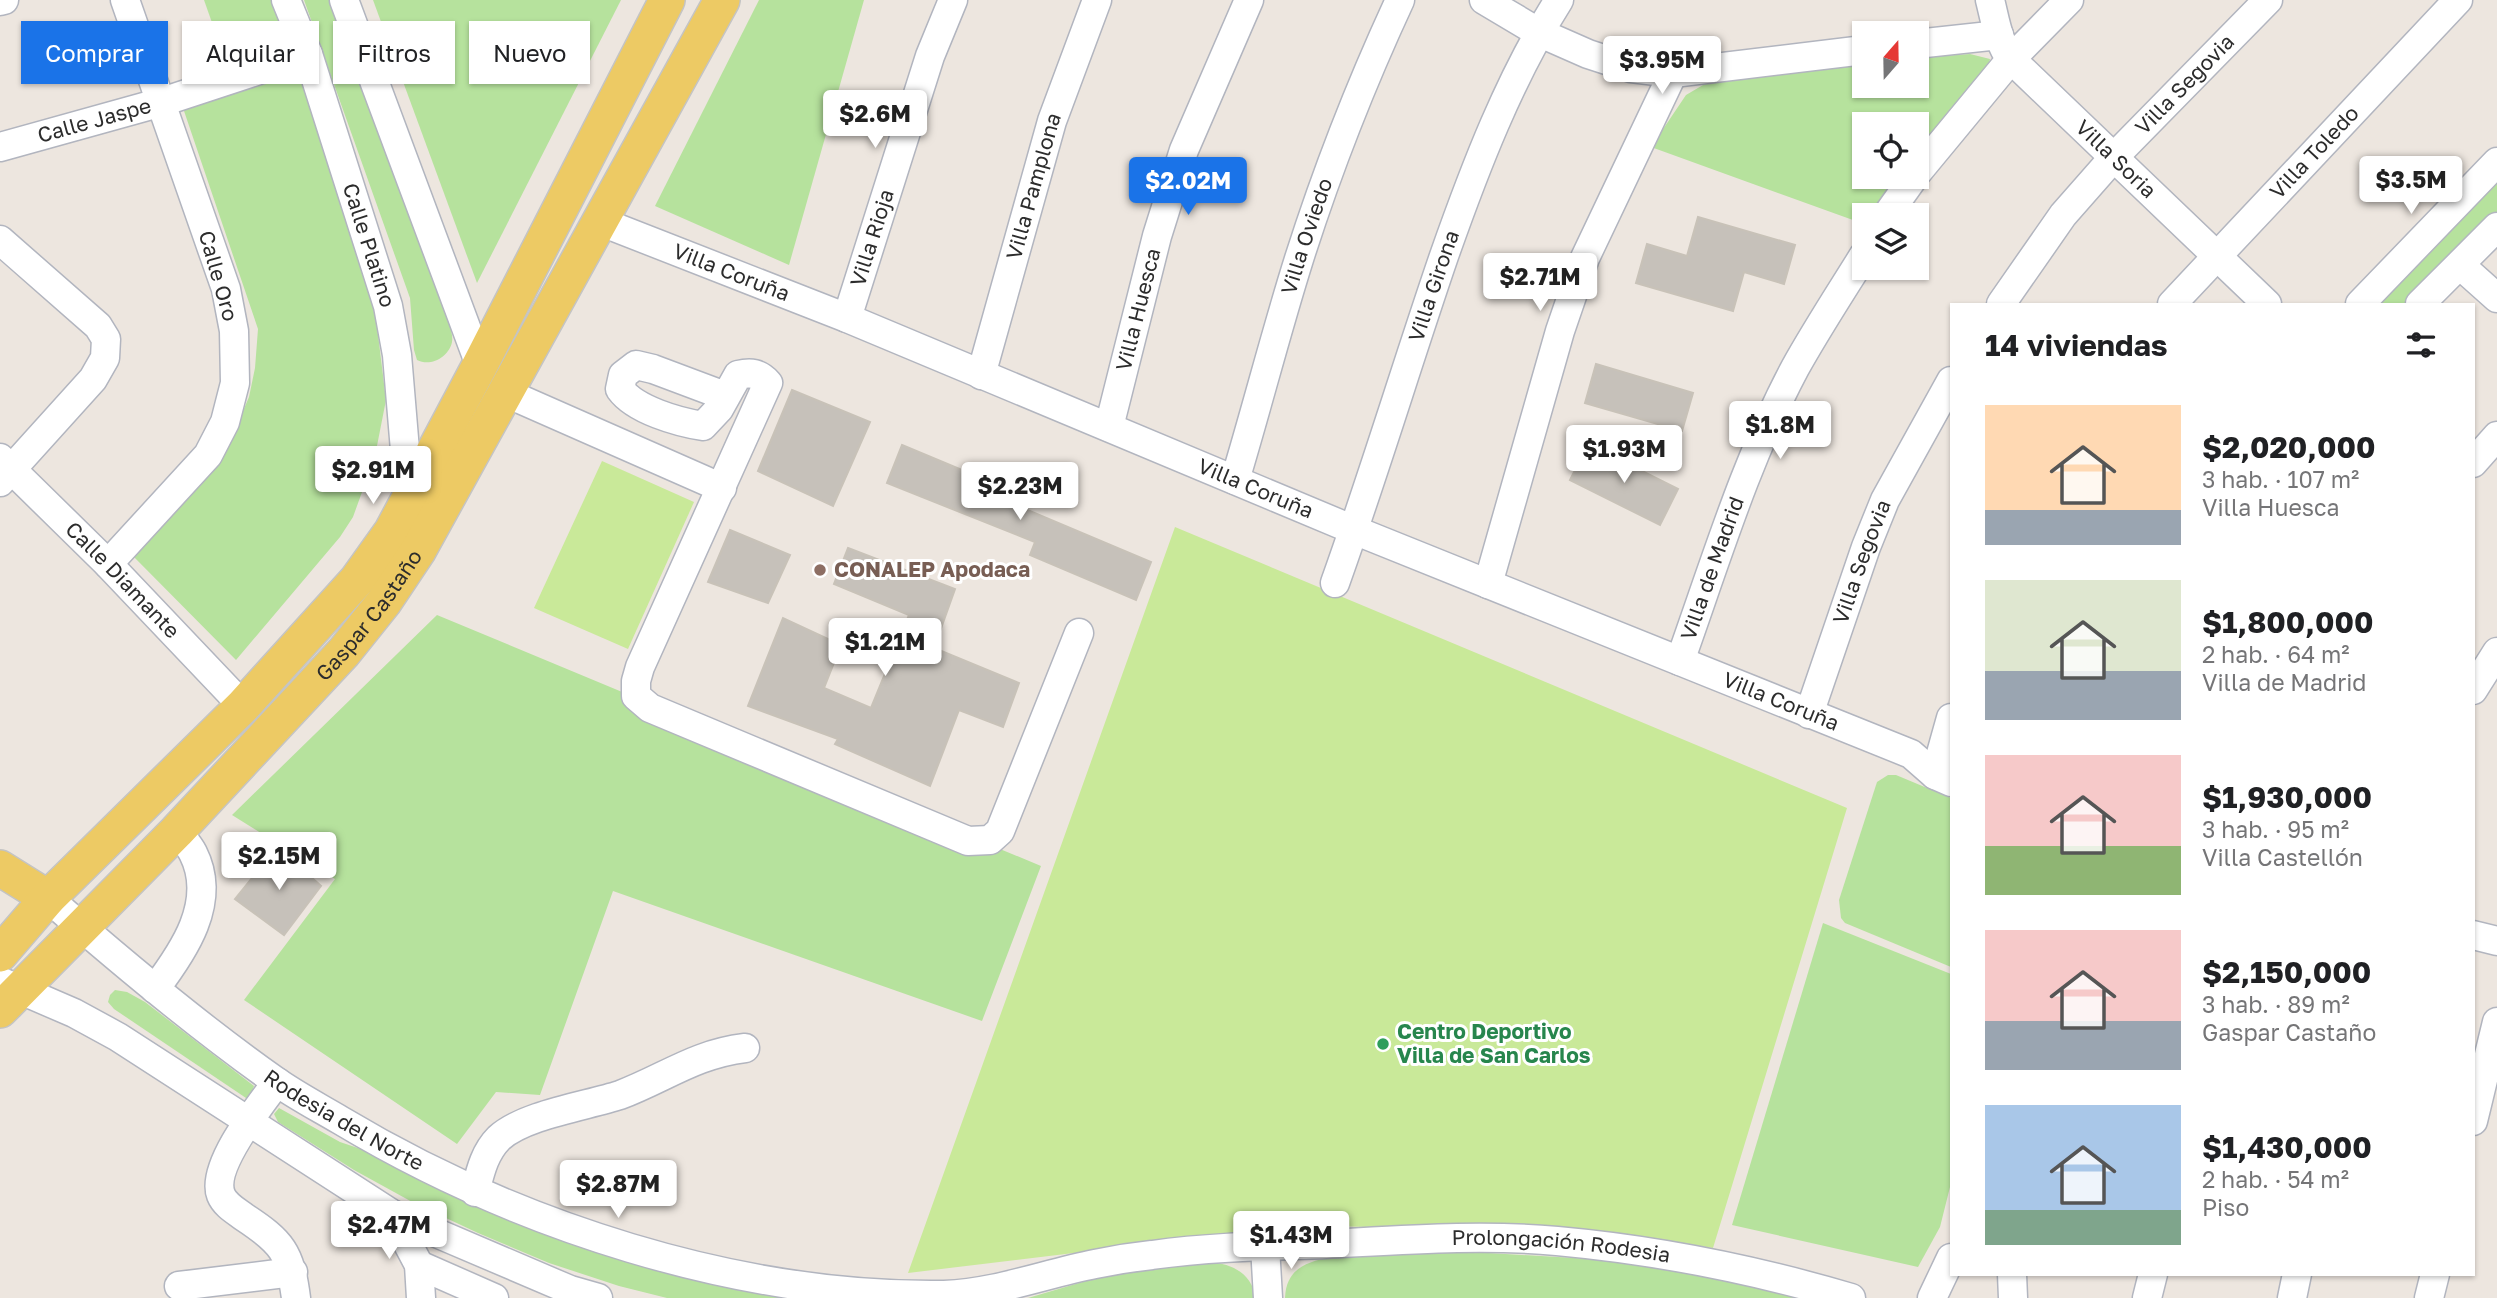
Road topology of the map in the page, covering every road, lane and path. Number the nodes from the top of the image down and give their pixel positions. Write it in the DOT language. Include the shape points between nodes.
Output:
graph roads {
  1 [pos="125,0"];
  2 [pos="286,0"];
  3 [pos="344,0"];
  4 [pos="667,0"];
  5 [pos="722,0"];
  6 [pos="953,0"];
  7 [pos="1097,0"];
  8 [pos="1249,0"];
  9 [pos="1400,0"];
  10 [pos="1485,0"];
  11 [pos="1559,0"];
  12 [pos="1990,0"];
  13 [pos="2069,0"];
  14 [pos="2267,0"];
  15 [pos="2458,0"];
  16 [pos="295,21"];
  17 [pos="1538,33"];
  18 [pos="1929,44"];
  19 [pos="2005,47"];
  20 [pos="1852,51"];
  21 [pos="1673,73"];
  22 [pos="217,84"];
  23 [pos="318,84"];
  24 [pos="162,102"];
  25 [pos="0,148"];
  26 [pos="1929,156"];
  27 [pos="2115,157"];
  28 [pos="2497,162"];
  29 [pos="599,221"];
  30 [pos="2497,227"];
  31 [pos="0,240"];
  32 [pos="2216,256"];
  33 [pos="2460,265"];
  34 [pos="1852,274"];
  35 [pos="2497,298"];
  36 [pos="2002,303"];
  37 [pos="2173,303"];
  38 [pos="2266,303"];
  39 [pos="2361,303"];
  40 [pos="2421,303"];
  41 [pos="847,318"];
  42 [pos="480,365"];
  43 [pos="981,375"];
  44 [pos="1950,383"];
  45 [pos="504,392"];
  46 [pos="725,396"];
  47 [pos="1109,427"];
  48 [pos="2497,436"];
  49 [pos="2475,461"];
  50 [pos="4,470"];
  51 [pos="1235,480"];
  52 [pos="722,488"];
  53 [pos="409,498"];
  54 [pos="1354,530"];
  55 [pos="108,564"];
  56 [pos="1335,583"];
  57 [pos="1488,584"];
  58 [pos="1079,633"];
  59 [pos="2497,652"];
  60 [pos="1680,661"];
  61 [pos="2475,687"];
  62 [pos="243,706"];
  63 [pos="1810,715"];
  64 [pos="1950,726"];
  65 [pos="1945,765"];
  66 [pos="177,831"];
  67 [pos="0,868"];
  68 [pos="48,898"];
  69 [pos="82,928"];
  70 [pos="2475,936"];
  71 [pos="2497,941"];
  72 [pos="0,954"];
  73 [pos="155,989"];
  74 [pos="7,994"];
  75 [pos="2497,1022"];
  76 [pos="745,1048"];
  77 [pos="277,1082"];
  78 [pos="2475,1113"];
  79 [pos="248,1121"];
  80 [pos="475,1192"];
  81 [pos="391,1213"];
  82 [pos="1265,1246"];
  83 [pos="1950,1260"];
  84 [pos="419,1265"];
  85 [pos="2012,1276"];
  86 [pos="2152,1276"];
  87 [pos="2297,1276"];
  88 [pos="2434,1276"];
  89 [pos="294,1285"];
  90 [pos="179,1286"];
  91 [pos="421,1298"];
  92 [pos="494,1298"];
  93 [pos="598,1298"];
  94 [pos="1268,1298"];
  95 [pos="1851,1298"];
  96 [pos="1932,1298"];
  97 [pos="2013,1298"];
  98 [pos="2147,1298"];
  99 [pos="2292,1298"];
  100 [pos="2429,1298"];
  1 -- 24 [label="street, Calle Oro"];
  2 -- 16 [label="street, Calle Platino"];
  3 -- 42 [label="street"];
  4 -- 42 [label="main road, Gaspar Castaño"];
  5 -- 29 [label="main road, Gaspar Castaño"];
  6 -- 41 [label="street, Villa Rioja" via="930,55"];
  7 -- 43 [label="street, Villa Pamplona" via="1052,121"];
  8 -- 47 [label="street, Villa Huesca" via="1180,162"];
  9 -- 51 [label="street, Villa Oviedo" via="1337,150 1299,258"];
  10 -- 17 [label="street"];
  11 -- 17 [label="street, Villa Girona"];
  12 -- 19 [label="street"];
  13 -- 19 [label="street"];
  14 -- 27 [label="street, Villa Segovia"];
  15 -- 32 [label="street, Villa Toledo"];
  17 -- 21 [label="street" via="1631,68"];
  17 -- 54 [label="street, Villa Girona" via="1468,189"];
  18 -- 19 [label="street"];
  19 -- 26 [label="street"];
  19 -- 27 [label="street, Villa Soria"];
  20 -- 21 [label="street"];
  21 -- 57 [label="street" via="1585,258"];
  22 -- 24 [label="street, Calle Jaspe"];
  23 -- 53 [label="street, Calle Platino" via="388,306 397,355"];
  24 -- 25 [label="street, Calle Jaspe"];
  24 -- 55 [label="street, Calle Oro" via="226,289 234,331 235,383 225,422 208,455"];
  27 -- 32 [label="street, Villa Soria"];
  27 -- 36 [label="street, Villa Segovia" via="2063,215"];
  28 -- 39 [label="street"];
  29 -- 41 [label="street, Villa Coruña"];
  29 -- 45 [label="main road, Gaspar Castaño"];
  30 -- 33 [label="street"];
  31 -- 50 [label="street" via="98,326 106,339 105,358 93,379"];
  32 -- 37 [label="street, Villa Toledo"];
  32 -- 38 [label="street, Villa Soria"];
  33 -- 35 [label="street"];
  33 -- 40 [label="street"];
  34 -- 60 [label="street, Villa de Madrid" via="1795,368 1767,428"];
  41 -- 43 [label="street, Villa Coruña"];
  42 -- 53 [label="main road, Gaspar Castaño"];
  43 -- 47 [label="street, Villa Coruña"];
  44 -- 63 [label="street, Villa Segovia" via="1885,500"];
  45 -- 52 [label="street"];
  45 -- 66 [label="main road, Gaspar Castaño" via="418,551 384,602 344,652"];
  46 -- 52 [label="street" via="738,375 750,372 768,383"];
  47 -- 51 [label="street, Villa Coruña"];
  48 -- 49 [label="street"];
  50 -- 55 [label="street, Calle Diamante"];
  51 -- 54 [label="street, Villa Coruña"];
  52 -- 58 [label="street" via="640,667 636,696 650,708 968,841 990,840 1000,831"];
  53 -- 62 [label="main road, Gaspar Castaño" via="357,580"];
  54 -- 56 [label="street, Villa Girona"];
  54 -- 57 [label="street, Villa Coruña"];
  55 -- 62 [label="street, Calle Diamante"];
  57 -- 60 [label="street, Villa Coruña"];
  59 -- 61 [label="street"];
  60 -- 63 [label="street, Villa Coruña"];
  62 -- 68 [label="main road, Gaspar Castaño"];
  63 -- 65 [label="street, Villa Coruña"];
  64 -- 65 [label="street"];
  66 -- 69 [label="main road, Gaspar Castaño"];
  66 -- 73 [label="street" via="197,866 200,904 186,946"];
  67 -- 68 [label="main road"];
  68 -- 69 [label="street, Rodesia del Norte"];
  68 -- 72 [label="main road, Gaspar Castaño"];
  69 -- 73 [label="street, Rodesia del Norte"];
  69 -- 74 [label="main road, Gaspar Castaño"];
  70 -- 71 [label="street"];
  73 -- 77 [label="street, Rodesia del Norte"];
  74 -- 79 [label="street" via="74,1013"];
  75 -- 78 [label="street"];
  76 -- 80 [label="street" via="700,1057 619,1095 514,1128 491,1148"];
  77 -- 79 [label="street"];
  77 -- 80 [label="street, Rodesia del Norte" via="391,1151"];
  79 -- 81 [label="street"];
  79 -- 89 [label="street" via="225,1163 220,1195 283,1248"];
  80 -- 82 [label="street, Rodesia del Norte" via="625,1248 688,1265 807,1289 876,1295 991,1291 1093,1264"];
  81 -- 84 [label="street"];
  81 -- 93 [label="street"];
  82 -- 94 [label="street"];
  82 -- 95 [label="street, Prolongación Rodesia" via="1456,1238 1555,1240 1735,1268"];
  83 -- 96 [label="street"];
  84 -- 91 [label="street"];
  84 -- 92 [label="street"];
  85 -- 97 [label="street"];
  86 -- 98 [label="street"];
  87 -- 99 [label="street"];
  88 -- 100 [label="street"];
  89 -- 90 [label="street"];
}
